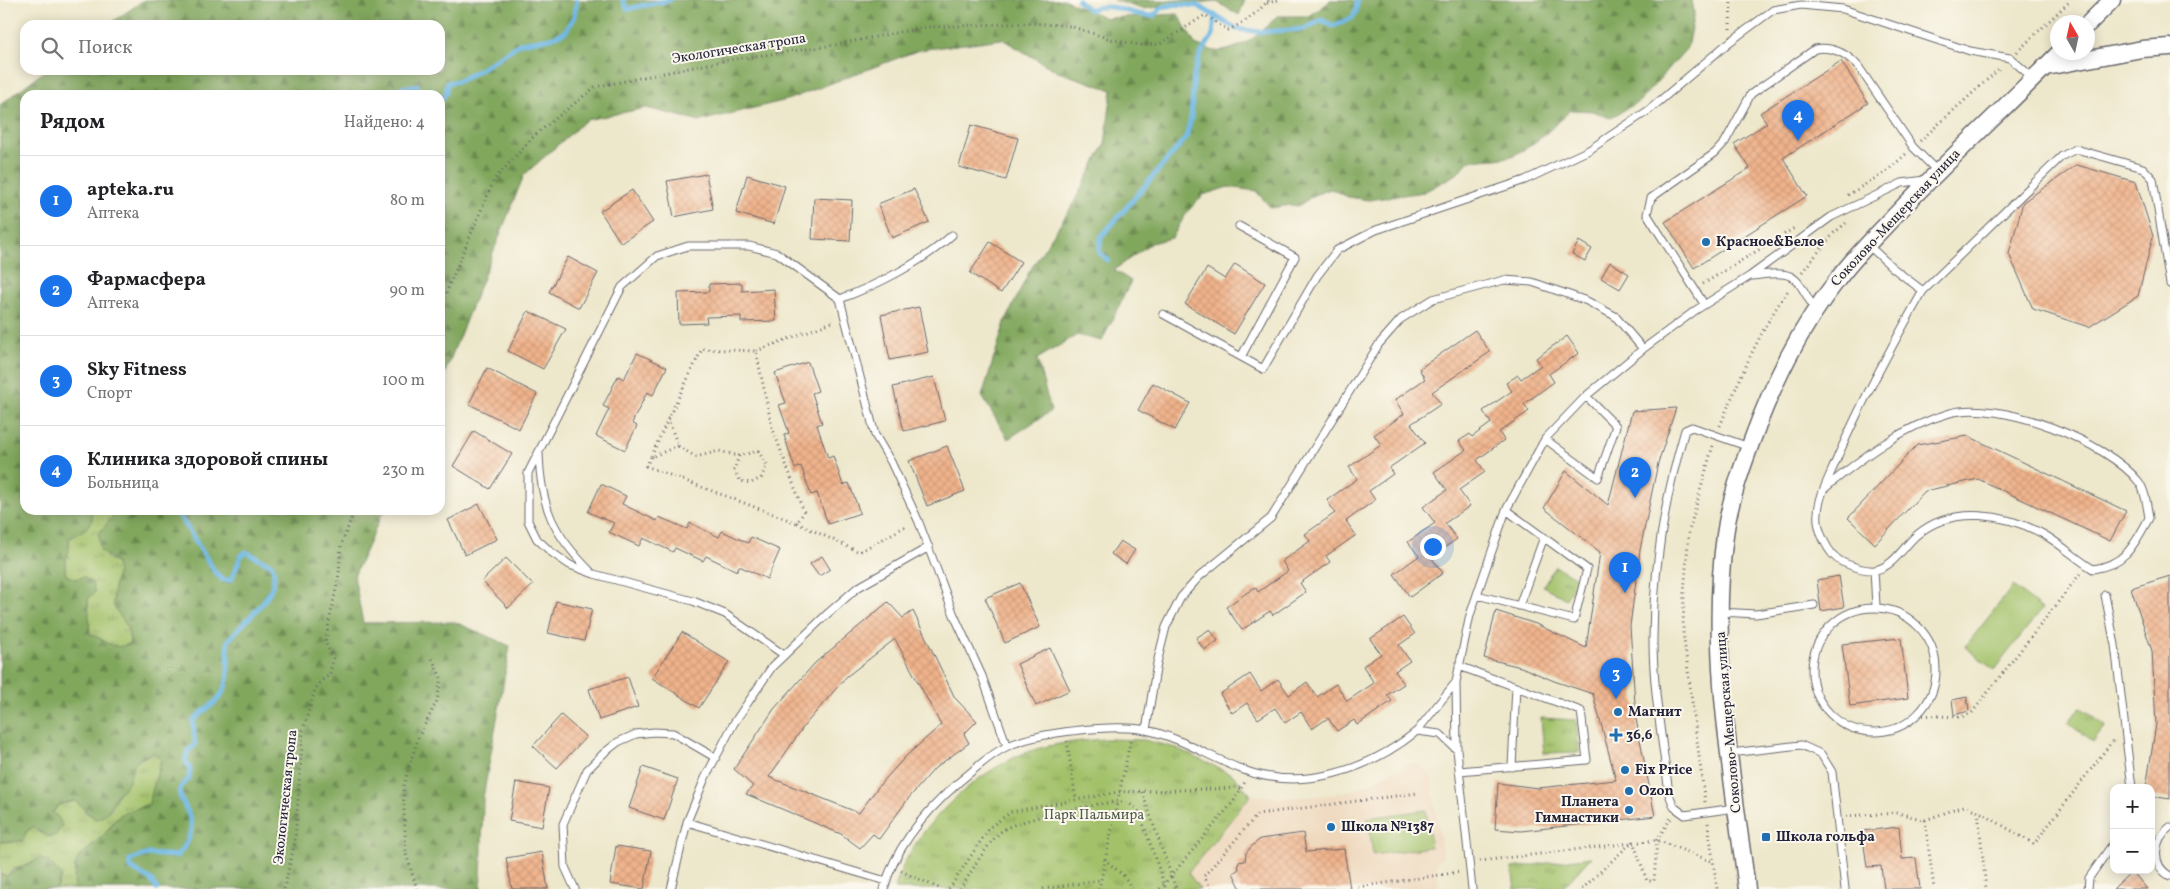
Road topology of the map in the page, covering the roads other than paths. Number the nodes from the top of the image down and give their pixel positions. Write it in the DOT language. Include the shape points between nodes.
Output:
graph roads {
  1 [pos="2112,0"];
  2 [pos="2095,17"];
  3 [pos="2170,47"];
  4 [pos="2053,60"];
  5 [pos="2046,67"];
  6 [pos="2034,78"];
  7 [pos="1934,175"];
  8 [pos="1239,226"];
  9 [pos="952,235"];
  10 [pos="1868,245"];
  11 [pos="1750,276"];
  12 [pos="2170,284"];
  13 [pos="1923,291"];
  14 [pos="840,299"];
  15 [pos="1704,304"];
  16 [pos="1816,310"];
  17 [pos="1163,314"];
  18 [pos="1643,349"];
  19 [pos="1241,357"];
  20 [pos="1586,396"];
  21 [pos="1545,439"];
  22 [pos="1750,447"];
  23 [pos="538,451"];
  24 [pos="1824,489"];
  25 [pos="1506,510"];
  26 [pos="1544,537"];
  27 [pos="929,547"];
  28 [pos="1874,570"];
  29 [pos="594,574"];
  30 [pos="1476,595"];
  31 [pos="2105,595"];
  32 [pos="1814,605"];
  33 [pos="1519,606"];
  34 [pos="1876,606"];
  35 [pos="1720,612"];
  36 [pos="784,655"];
  37 [pos="1459,666"];
  38 [pos="1456,682"];
  39 [pos="1516,687"];
  40 [pos="1146,730"];
  41 [pos="1417,731"];
  42 [pos="1008,746"];
  43 [pos="1457,750"];
  44 [pos="1730,753"];
  45 [pos="716,758"];
  46 [pos="1512,767"];
  47 [pos="1459,771"];
  48 [pos="2132,784"];
  49 [pos="1737,808"];
  50 [pos="687,822"];
  51 [pos="2170,827"];
  52 [pos="2110,848"];
  53 [pos="2155,848"];
  54 [pos="2155,854"];
  55 [pos="2170,876"];
  56 [pos="886,881"];
  57 [pos="575,889"];
  58 [pos="671,889"];
  59 [pos="884,889"];
  60 [pos="1472,889"];
  61 [pos="1747,889"];
  62 [pos="1845,889"];
  63 [pos="2088,889"];
  1 -- 2 [label="street"];
  3 -- 5 [label="street"];
  4 -- 5 [label="street, Соколово-Мещерская улица"];
  5 -- 6 [label="street, Соколово-Мещерская улица"];
  6 -- 7 [label="street, Соколово-Мещерская улица"];
  6 -- 19 [label="lane" via="2010,58 1970,51 1843,9 1801,5 1773,10 1649,110 1589,150 1525,180 1376,230 1337,250 1316,276 1263,369"];
  7 -- 10 [label="street, Соколово-Мещерская улица"];
  7 -- 11 [label="lane" via="1902,183 1831,217"];
  7 -- 15 [label="lane" via="1848,55 1827,47 1815,49 1751,94 1715,154 1651,198 1647,214"];
  8 -- 19 [label="lane" via="1296,257"];
  9 -- 14 [label="lane" via="934,252"];
  10 -- 13 [label="lane"];
  10 -- 16 [label="street, Соколово-Мещерская улица" via="1839,277"];
  11 -- 15 [label="lane"];
  11 -- 16 [label="lane" via="1781,272 1796,278"];
  12 -- 13 [label="lane" via="2153,179 2143,168 2076,149 2062,156"];
  13 -- 24 [label="lane" via="1857,412"];
  14 -- 23 [label="lane" via="777,253 749,246 688,246 658,256 622,287"];
  14 -- 27 [label="lane" via="875,435 891,462"];
  15 -- 18 [label="lane"];
  16 -- 22 [label="street, Соколово-Мещерская улица" via="1788,353"];
  17 -- 19 [label="lane"];
  18 -- 20 [label="lane"];
  18 -- 40 [label="lane" via="1615,316 1565,291 1532,282 1504,280 1433,299 1402,319 1380,344 1271,518 1200,576 1181,597 1166,627"];
  20 -- 21 [label="lane"];
  20 -- 21 [label="lane" via="1616,426 1598,478"];
  21 -- 25 [label="lane"];
  22 -- 35 [label="street, Соколово-Мещерская улица" via="1733,496 1725,535"];
  22 -- 49 [label="lane" via="1692,427 1685,430 1662,530 1655,593 1656,688 1670,794 1677,809 1685,815"];
  23 -- 29 [label="lane" via="540,486 550,519 568,549"];
  23 -- 29 [label="lane" via="528,473 528,521 537,538 551,552 570,565"];
  24 -- 28 [label="lane" via="1817,514 1823,539 1835,558 1852,566"];
  24 -- 28 [label="lane" via="1868,453 1915,425 1952,412 1995,412 2034,421 2071,435 2122,464 2140,484 2149,518 2132,550 2105,567 2093,569 2043,534 2007,519 1962,515 1939,521 1918,534 1895,558"];
  25 -- 26 [label="lane"];
  25 -- 30 [label="lane"];
  26 -- 33 [label="lane"];
  26 -- 33 [label="lane" via="1588,569 1574,620"];
  27 -- 36 [label="lane" via="857,588"];
  27 -- 42 [label="lane"];
  28 -- 34 [label="lane"];
  29 -- 36 [label="lane" via="694,601 725,614"];
  30 -- 33 [label="lane"];
  30 -- 37 [label="lane"];
  31 -- 48 [label="lane" via="2115,645"];
  32 -- 35 [label="lane" via="1756,614"];
  34 -- 34 [label="lane" via="1898,611 1918,624 1930,641 1936,676 1930,697 1918,714 1892,730 1866,732 1839,723 1820,703 1810,672 1815,644 1828,625 1862,608"];
  35 -- 44 [label="street, Соколово-Мещерская улица" via="1720,660"];
  36 -- 45 [label="lane" via="772,667 734,723"];
  37 -- 38 [label="lane"];
  37 -- 39 [label="lane"];
  38 -- 41 [label="lane"];
  38 -- 43 [label="lane"];
  39 -- 46 [label="lane"];
  39 -- 46 [label="lane" via="1582,711 1587,760"];
  40 -- 41 [label="lane" via="1175,739 1250,773 1274,779 1349,770 1385,755"];
  40 -- 42 [label="lane" via="1066,733"];
  41 -- 43 [label="lane" via="1440,734"];
  42 -- 56 [label="lane" via="942,797 918,825"];
  43 -- 47 [label="lane"];
  44 -- 49 [label="street, Соколово-Мещерская улица"];
  44 -- 62 [label="lane" via="1801,745 1821,754 1832,772"];
  45 -- 50 [label="lane"];
  45 -- 57 [label="lane" via="673,733 654,732 636,734 618,742 604,754 588,770 563,824 566,867"];
  46 -- 47 [label="lane"];
  47 -- 60 [label="lane"];
  49 -- 61 [label="street, Соколово-Мещерская улица"];
  50 -- 56 [label="lane"];
  50 -- 58 [label="lane"];
  51 -- 53 [label="lane"];
  52 -- 63 [label="lane" via="2089,878"];
  54 -- 55 [label="lane" via="2158,864"];
  56 -- 59 [label="lane"];
}
